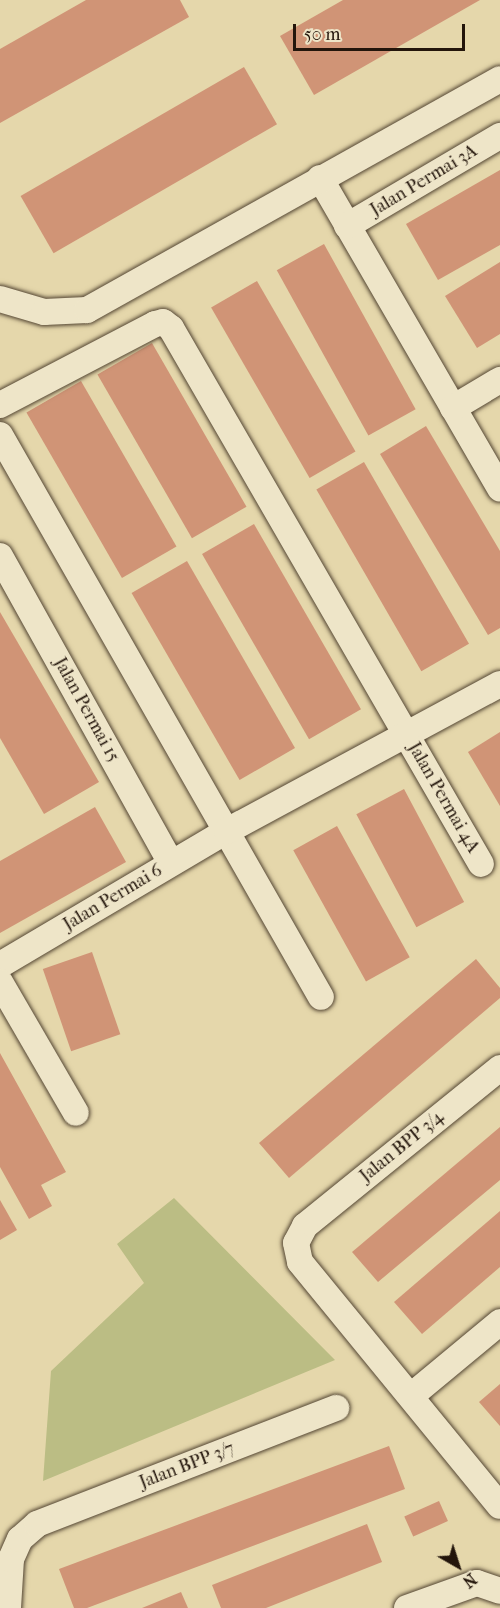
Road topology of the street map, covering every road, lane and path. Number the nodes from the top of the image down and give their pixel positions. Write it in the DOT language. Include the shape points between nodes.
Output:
graph roads {
  1 [pos="500,79"];
  2 [pos="500,136"];
  3 [pos="320,178"];
  4 [pos="347,226"];
  5 [pos="0,298"];
  6 [pos="500,380"];
  7 [pos="0,405"];
  8 [pos="453,408"];
  9 [pos="0,435"];
  10 [pos="500,489"];
  11 [pos="0,556"];
  12 [pos="500,684"];
  13 [pos="405,732"];
  14 [pos="227,831"];
  15 [pos="171,863"];
  16 [pos="481,864"];
  17 [pos="0,965"];
  18 [pos="0,982"];
  19 [pos="321,998"];
  20 [pos="500,1068"];
  21 [pos="76,1113"];
  22 [pos="500,1322"];
  23 [pos="411,1396"];
  24 [pos="336,1408"];
  25 [pos="500,1506"];
  26 [pos="488,1587"];
  27 [pos="8,1608"];
  28 [pos="407,1608"];
  1 -- 3 [label="street"];
  2 -- 4 [label="street, Jalan Permai 3A"];
  3 -- 4 [label="street"];
  3 -- 5 [label="street" via="87,310 44,312"];
  4 -- 8 [label="street"];
  6 -- 8 [label="street"];
  7 -- 13 [label="street, Jalan Permai 4A" via="154,324 163,322 171,328"];
  8 -- 10 [label="street"];
  9 -- 14 [label="street"];
  11 -- 15 [label="street, Jalan Permai 15"];
  12 -- 13 [label="street, Jalan Permai 6"];
  13 -- 14 [label="street, Jalan Permai 6"];
  13 -- 16 [label="street, Jalan Permai 4A"];
  14 -- 15 [label="street, Jalan Permai 6"];
  14 -- 19 [label="street"];
  15 -- 17 [label="street, Jalan Permai 6"];
  18 -- 21 [label="street"];
  20 -- 23 [label="street, Jalan BPP 3/4" via="305,1226 296,1243 300,1262"];
  22 -- 23 [label="street"];
  23 -- 25 [label="street"];
  24 -- 27 [label="street, Jalan BPP 3/7" via="37,1524 20,1539 10,1559"];
  26 -- 28 [label="street"];
}
